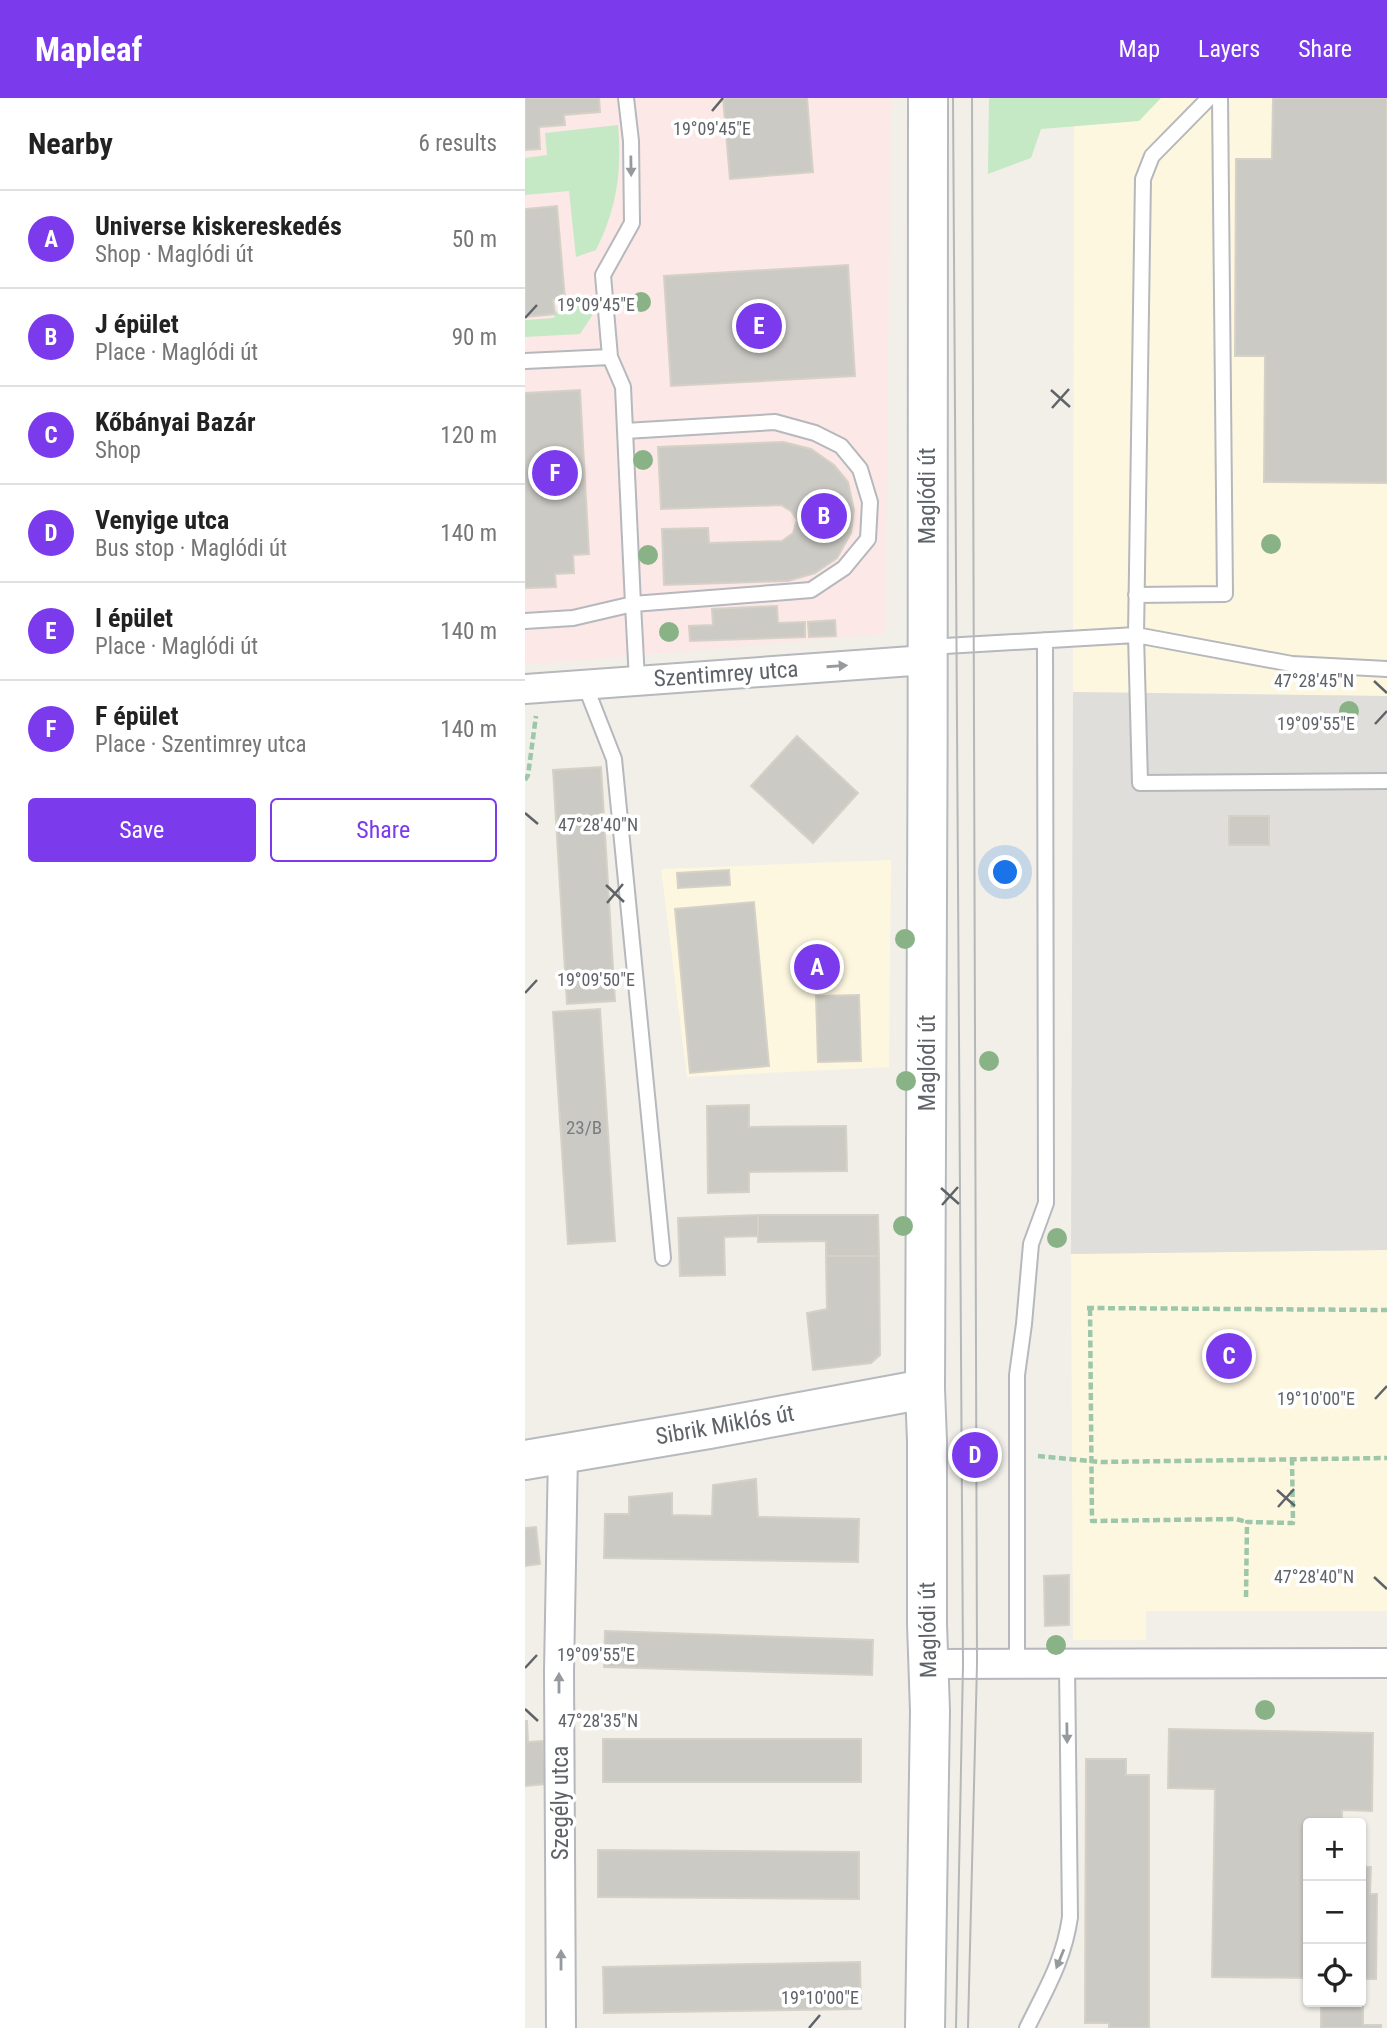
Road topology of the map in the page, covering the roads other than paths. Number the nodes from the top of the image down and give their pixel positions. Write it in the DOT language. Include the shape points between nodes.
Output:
graph roads {
  1 [pos="626,98"];
  2 [pos="928,98"];
  3 [pos="1209,98"];
  4 [pos="1220,98"];
  5 [pos="610,357"];
  6 [pos="525,361"];
  7 [pos="625,431"];
  8 [pos="1136,595"];
  9 [pos="633,604"];
  10 [pos="525,621"];
  11 [pos="1136,635"];
  12 [pos="1045,640"];
  13 [pos="926,654"];
  14 [pos="1387,669"];
  15 [pos="637,680"];
  16 [pos="585,685"];
  17 [pos="532,688"];
  18 [pos="1387,781"];
  19 [pos="663,1258"];
  20 [pos="925,1389"];
  21 [pos="563,1452"];
  22 [pos="525,1460"];
  23 [pos="1387,1662"];
  24 [pos="928,1664"];
  25 [pos="1017,1664"];
  26 [pos="1067,1665"];
  27 [pos="561,2028"];
  28 [pos="925,2028"];
  29 [pos="1027,2028"];
  1 -- 5 [label="lane, one-way" via="632,223 603,275"];
  2 -- 13 [label="street, Maglódi út"];
  3 -- 8 [label="lane" via="1153,156 1143,179"];
  4 -- 8 [label="lane" via="1225,594"];
  5 -- 6 [label="lane"];
  5 -- 7 [label="lane" via="623,387"];
  7 -- 9 [label="lane"];
  7 -- 9 [label="lane" via="775,422 815,433 841,446 860,469 870,502 868,539 844,568 811,590"];
  8 -- 11 [label="lane"];
  9 -- 10 [label="lane" via="573,618"];
  9 -- 15 [label="lane"];
  11 -- 12 [label="lane"];
  11 -- 14 [label="lane" via="1292,664"];
  11 -- 18 [label="lane" via="1140,783"];
  12 -- 13 [label="lane"];
  12 -- 25 [label="lane" via="1046,1203 1031,1244 1017,1375"];
  15 -- 13 [label="street, Szentimrey utca, one-way"];
  13 -- 20 [label="street, Maglódi út"];
  15 -- 16 [label="street, Szentimrey utca"];
  16 -- 17 [label="street, Szentimrey utca"];
  16 -- 19 [label="lane" via="614,759"];
  20 -- 21 [label="street, Sibrik Miklós út"];
  20 -- 24 [label="street, Maglódi út"];
  21 -- 22 [label="street, Sibrik Miklós út"];
  27 -- 21 [label="street, Szegély utca, one-way"];
  23 -- 26 [label="street"];
  24 -- 25 [label="street"];
  24 -- 28 [label="street, Maglódi út"];
  25 -- 26 [label="street"];
  26 -- 29 [label="lane, one-way" via="1070,1917 1060,1962"];
}
